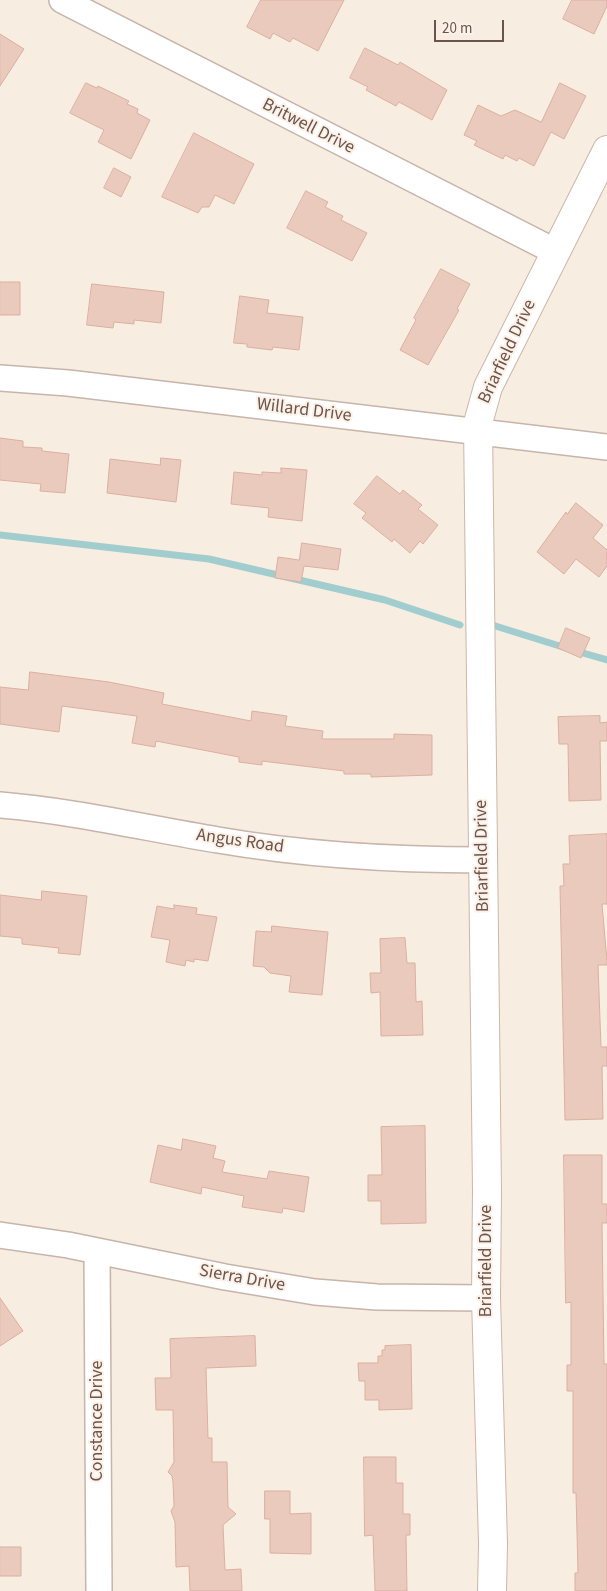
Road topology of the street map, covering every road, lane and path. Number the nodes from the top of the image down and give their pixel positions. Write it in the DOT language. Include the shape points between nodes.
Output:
graph roads {
  1 [pos="62,0"];
  2 [pos="607,150"];
  3 [pos="556,252"];
  4 [pos="0,378"];
  5 [pos="479,432"];
  6 [pos="607,447"];
  7 [pos="0,805"];
  8 [pos="483,860"];
  9 [pos="0,1235"];
  10 [pos="97,1251"];
  11 [pos="486,1298"];
  12 [pos="99,1591"];
  13 [pos="492,1591"];
  1 -- 3 [label="street, Britwell Drive"];
  2 -- 3 [label="street, Briarfield Drive"];
  3 -- 5 [label="street, Briarfield Drive" via="488,387 478,423"];
  4 -- 5 [label="street, Willard Drive" via="68,383"];
  5 -- 6 [label="street, Willard Drive"];
  5 -- 8 [label="street, Briarfield Drive"];
  7 -- 8 [label="street, Angus Road" via="63,811 256,846 417,860"];
  8 -- 11 [label="street, Briarfield Drive"];
  9 -- 10 [label="street, Sierra Drive"];
  10 -- 11 [label="street, Sierra Drive" via="314,1292 377,1297"];
  10 -- 12 [label="street, Constance Drive"];
  11 -- 13 [label="street, Briarfield Drive"];
}
